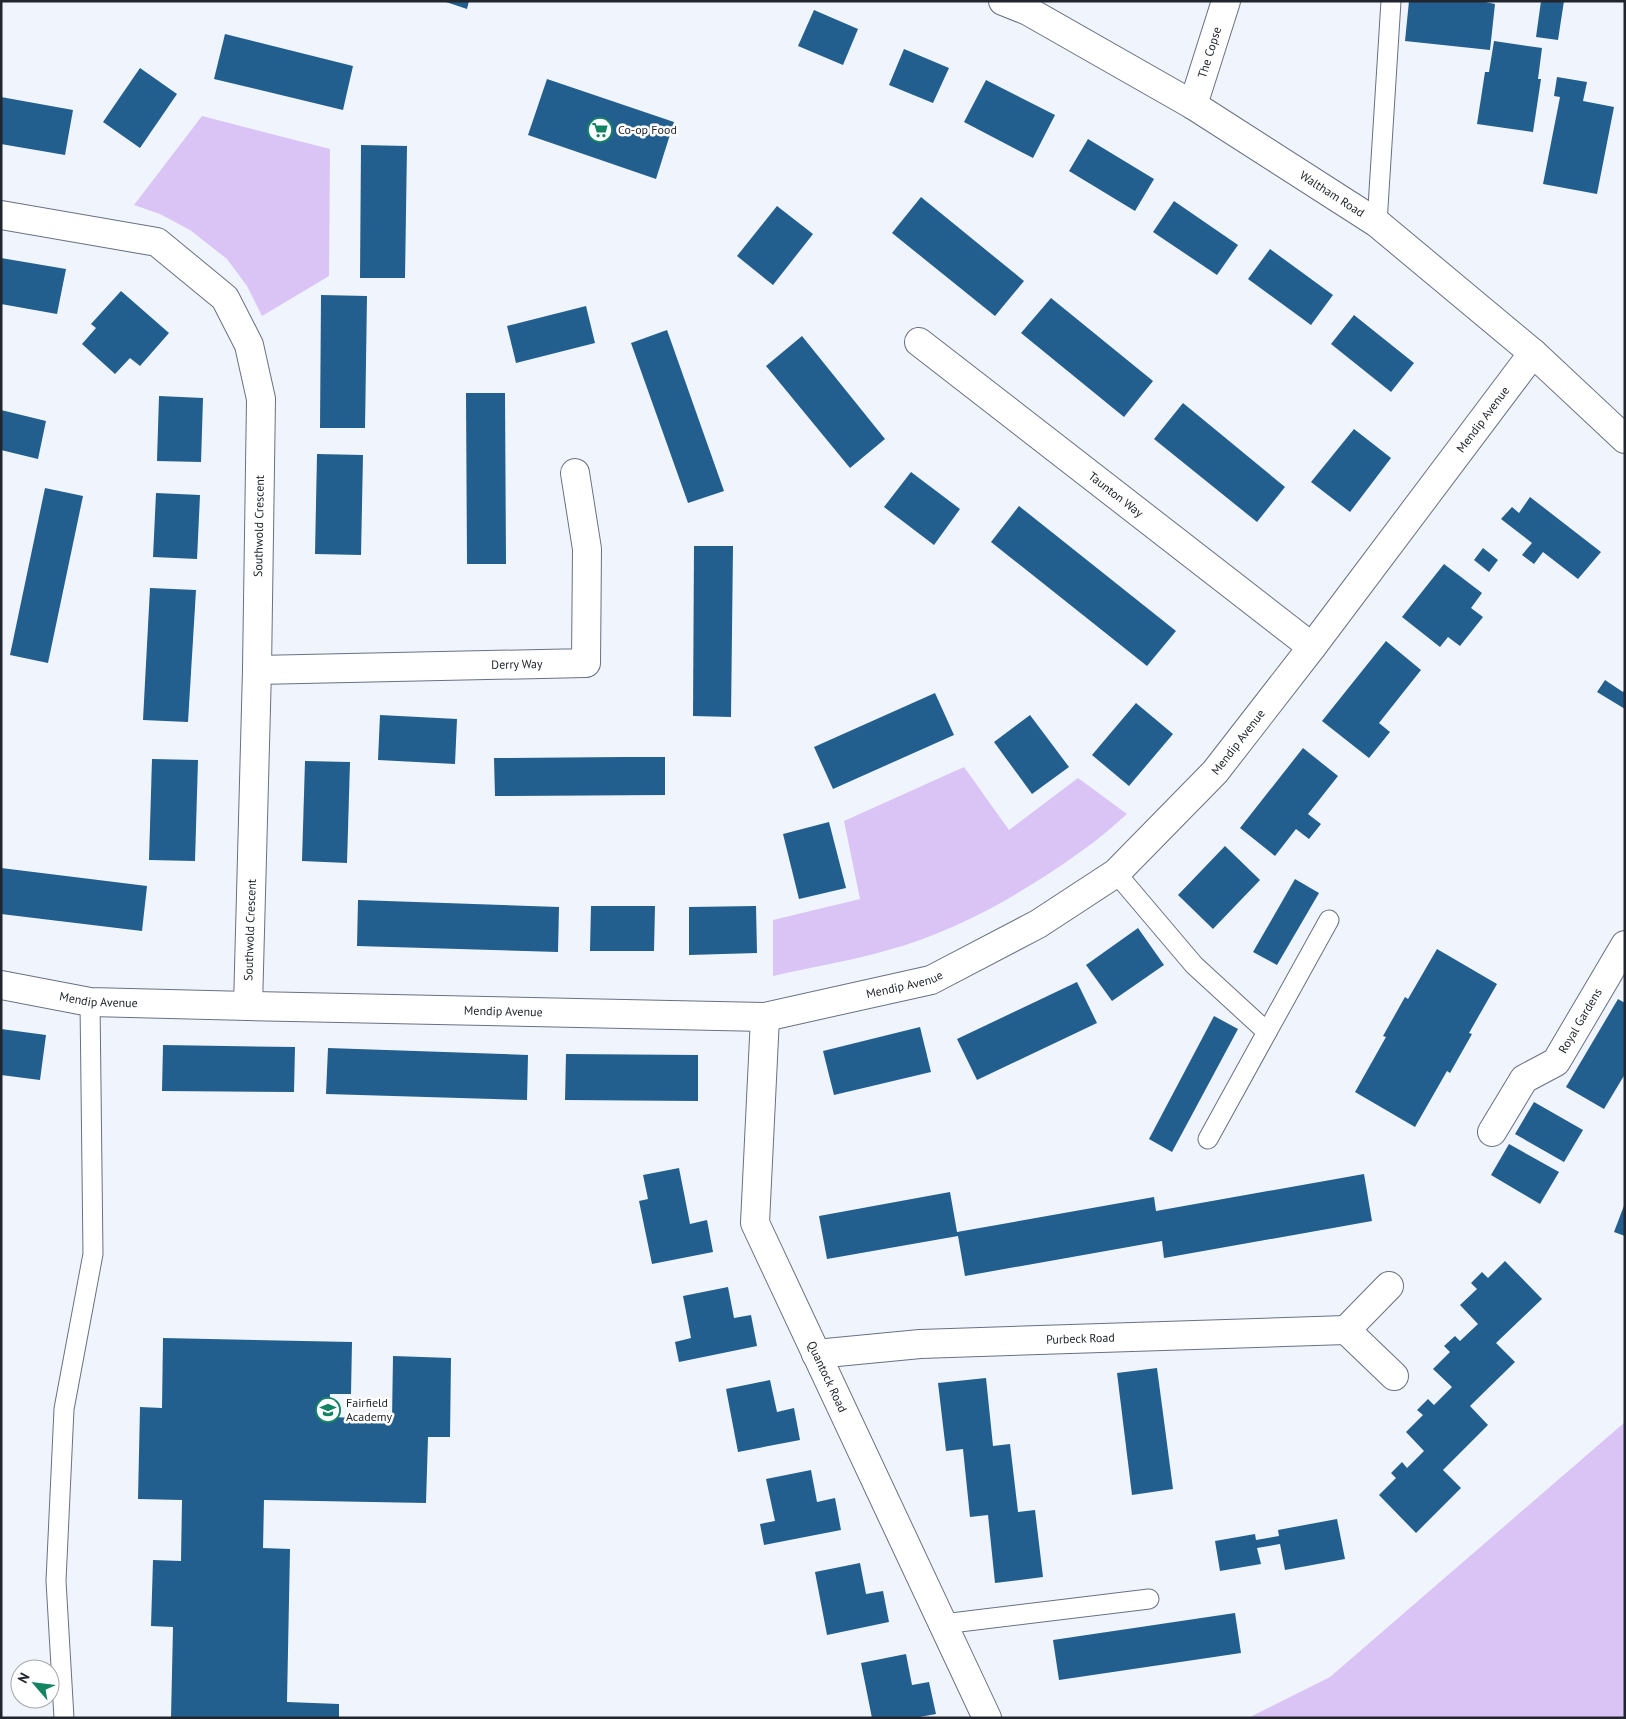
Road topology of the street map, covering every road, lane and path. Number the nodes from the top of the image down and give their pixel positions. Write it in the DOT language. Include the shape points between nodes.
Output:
graph roads {
  1 [pos="1003,1"];
  2 [pos="1226,1"];
  3 [pos="1391,1"];
  4 [pos="1194,105"];
  5 [pos="1,215"];
  6 [pos="1377,223"];
  7 [pos="919,342"];
  8 [pos="1533,353"];
  9 [pos="1625,439"];
  10 [pos="575,473"];
  11 [pos="1312,646"];
  12 [pos="257,670"];
  13 [pos="1116,873"];
  14 [pos="1329,920"];
  15 [pos="1625,945"];
  16 [pos="1,985"];
  17 [pos="90,1002"];
  18 [pos="248,1006"];
  19 [pos="765,1016"];
  20 [pos="1267,1032"];
  21 [pos="1492,1132"];
  22 [pos="1208,1139"];
  23 [pos="1389,1286"];
  24 [pos="1346,1330"];
  25 [pos="816,1354"];
  26 [pos="1394,1376"];
  27 [pos="1149,1599"];
  28 [pos="943,1624"];
  29 [pos="64,1718"];
  30 [pos="987,1718"];
  1 -- 4 [label="street, Waltham Road" via="1028,11"];
  2 -- 4 [label="street, The Copse"];
  3 -- 6 [label="lane"];
  4 -- 6 [label="street, Waltham Road"];
  5 -- 12 [label="street, Southwold Crescent" via="157,242 225,298 249,345 261,399"];
  6 -- 8 [label="street, Waltham Road"];
  7 -- 11 [label="street, Taunton Way"];
  8 -- 9 [label="street, Waltham Road"];
  8 -- 11 [label="street, Mendip Avenue"];
  10 -- 12 [label="street, Derry Way" via="587,549 586,663"];
  11 -- 13 [label="street, Mendip Avenue" via="1215,772"];
  12 -- 18 [label="street, Southwold Crescent"];
  13 -- 19 [label="street, Mendip Avenue" via="1038,924 931,980"];
  13 -- 20 [label="lane" via="1194,965"];
  14 -- 20 [label="lane"];
  15 -- 21 [label="street, Royal Gardens" via="1556,1062 1524,1079"];
  16 -- 17 [label="street, Mendip Avenue"];
  17 -- 18 [label="street, Mendip Avenue"];
  17 -- 29 [label="lane" via="93,1254 64,1408 56,1581"];
  18 -- 19 [label="street, Mendip Avenue"];
  19 -- 25 [label="street, Quantock Road" via="755,1223"];
  20 -- 22 [label="lane"];
  23 -- 24 [label="street"];
  24 -- 25 [label="street, Purbeck Road" via="920,1344"];
  24 -- 26 [label="street"];
  25 -- 28 [label="street, Quantock Road"];
  27 -- 28 [label="lane"];
  28 -- 30 [label="street, Quantock Road"];
}
